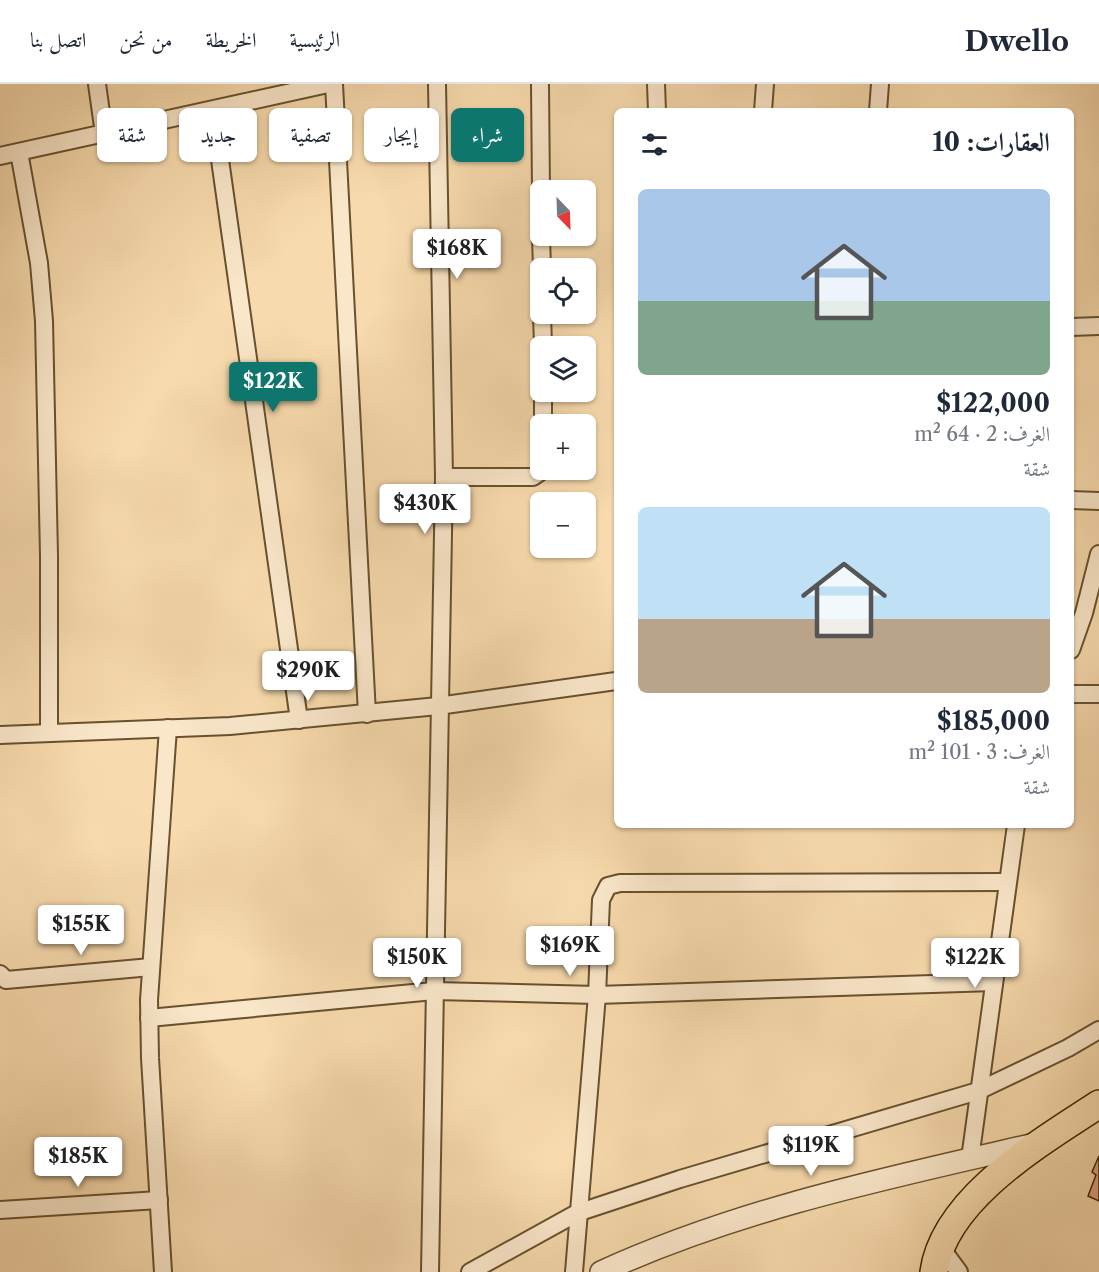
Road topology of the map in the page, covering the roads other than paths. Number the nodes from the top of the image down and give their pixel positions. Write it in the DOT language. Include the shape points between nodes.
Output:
graph roads {
  1 [pos="97,84"];
  2 [pos="328,84"];
  3 [pos="334,84"];
  4 [pos="437,84"];
  5 [pos="540,84"];
  6 [pos="656,84"];
  7 [pos="765,84"];
  8 [pos="880,84"];
  9 [pos="307,86"];
  10 [pos="100,108"];
  11 [pos="221,108"];
  12 [pos="657,108"];
  13 [pos="764,108"];
  14 [pos="878,108"];
  15 [pos="97,135"];
  16 [pos="19,152"];
  17 [pos="0,156"];
  18 [pos="220,162"];
  19 [pos="541,180"];
  20 [pos="1099,326"];
  21 [pos="1074,327"];
  22 [pos="444,477"];
  23 [pos="530,477"];
  24 [pos="1074,500"];
  25 [pos="1099,501"];
  26 [pos="1099,554"];
  27 [pos="1074,641"];
  28 [pos="614,681"];
  29 [pos="1074,693"];
  30 [pos="1099,694"];
  31 [pos="438,706"];
  32 [pos="367,714"];
  33 [pos="299,720"];
  34 [pos="168,728"];
  35 [pos="49,733"];
  36 [pos="0,735"];
  37 [pos="1015,828"];
  38 [pos="1006,882"];
  39 [pos="151,967"];
  40 [pos="0,974"];
  41 [pos="994,982"];
  42 [pos="434,991"];
  43 [pos="597,995"];
  44 [pos="149,1018"];
  45 [pos="1099,1030"];
  46 [pos="978,1091"];
  47 [pos="1099,1104"];
  48 [pos="1041,1142"];
  49 [pos="970,1159"];
  50 [pos="159,1200"];
  51 [pos="0,1210"];
  52 [pos="577,1213"];
  53 [pos="938,1261"];
  54 [pos="163,1272"];
  55 [pos="430,1272"];
  56 [pos="470,1272"];
  57 [pos="574,1272"];
  58 [pos="601,1272"];
  59 [pos="959,1272"];
  1 -- 10 [label="street"];
  2 -- 9 [label="street"];
  3 -- 32 [label="street"];
  4 -- 22 [label="street"];
  5 -- 19 [label="street"];
  6 -- 12 [label="street"];
  7 -- 13 [label="street"];
  8 -- 14 [label="street"];
  9 -- 11 [label="street"];
  15 -- 16 [label="street"];
  16 -- 17 [label="street"];
  16 -- 35 [label="street" via="42,300"];
  18 -- 33 [label="street"];
  20 -- 21 [label="street"];
  22 -- 23 [label="street"];
  22 -- 31 [label="street"];
  24 -- 25 [label="street"];
  26 -- 27 [label="street"];
  28 -- 31 [label="street"];
  29 -- 30 [label="street"];
  31 -- 32 [label="street"];
  31 -- 42 [label="street"];
  32 -- 33 [label="street"];
  33 -- 34 [label="street"];
  34 -- 35 [label="street"];
  34 -- 39 [label="street"];
  35 -- 36 [label="street"];
  37 -- 38 [label="street"];
  38 -- 41 [label="street"];
  38 -- 43 [label="street" via="612,883 601,900"];
  39 -- 40 [label="street" via="6,980"];
  39 -- 44 [label="street"];
  41 -- 43 [label="street"];
  41 -- 46 [label="street"];
  42 -- 43 [label="street"];
  42 -- 44 [label="street"];
  42 -- 55 [label="street"];
  43 -- 52 [label="street"];
  44 -- 50 [label="street"];
  45 -- 46 [label="street"];
  46 -- 49 [label="street"];
  46 -- 52 [label="street"];
  47 -- 48 [label="main road"];
  48 -- 49 [label="street"];
  48 -- 53 [label="main road" via="968,1204"];
  49 -- 58 [label="street" via="754,1214 649,1250"];
  50 -- 51 [label="street"];
  50 -- 54 [label="street"];
  52 -- 56 [label="street"];
  52 -- 57 [label="street"];
  53 -- 59 [label="street"];
}
